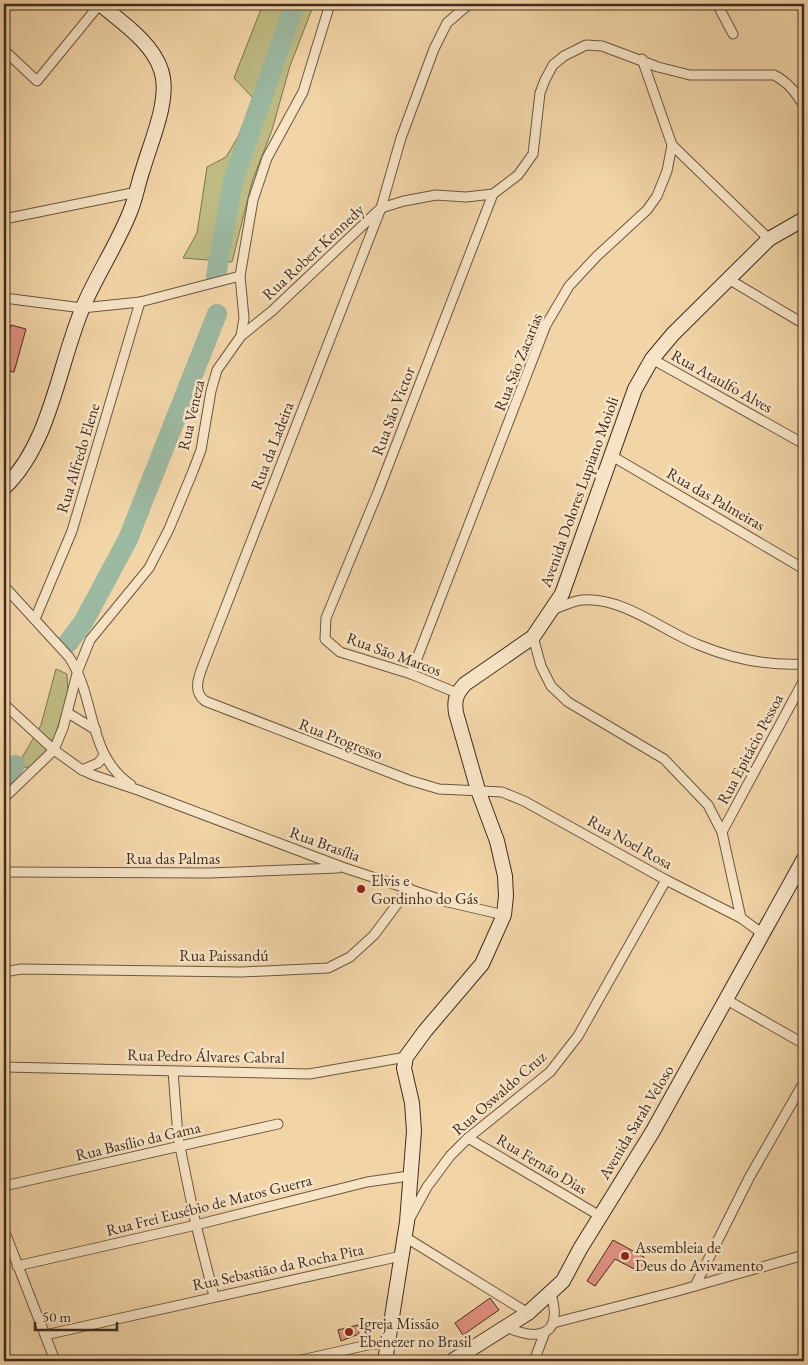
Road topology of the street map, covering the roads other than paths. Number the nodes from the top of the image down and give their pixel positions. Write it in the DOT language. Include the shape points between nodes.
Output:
graph roads {
  1 [pos="100,4"];
  2 [pos="330,4"];
  3 [pos="469,4"];
  4 [pos="717,4"];
  5 [pos="733,34"];
  6 [pos="4,50"];
  7 [pos="642,60"];
  8 [pos="804,106"];
  9 [pos="672,145"];
  10 [pos="137,192"];
  11 [pos="494,194"];
  12 [pos="381,208"];
  13 [pos="4,219"];
  14 [pos="804,219"];
  15 [pos="769,239"];
  16 [pos="240,276"];
  17 [pos="730,280"];
  18 [pos="4,298"];
  19 [pos="140,302"];
  20 [pos="82,308"];
  21 [pos="804,324"];
  22 [pos="241,336"];
  23 [pos="652,359"];
  24 [pos="804,444"];
  25 [pos="612,456"];
  26 [pos="4,488"];
  27 [pos="804,569"];
  28 [pos="4,586"];
  29 [pos="552,610"];
  30 [pos="35,619"];
  31 [pos="533,637"];
  32 [pos="325,639"];
  33 [pos="804,664"];
  34 [pos="78,670"];
  35 [pos="411,674"];
  36 [pos="804,680"];
  37 [pos="456,693"];
  38 [pos="199,697"];
  39 [pos="4,704"];
  40 [pos="68,713"];
  41 [pos="96,730"];
  42 [pos="54,750"];
  43 [pos="104,756"];
  44 [pos="82,770"];
  45 [pos="138,790"];
  46 [pos="478,790"];
  47 [pos="4,796"];
  48 [pos="722,832"];
  49 [pos="804,859"];
  50 [pos="342,867"];
  51 [pos="4,872"];
  52 [pos="666,880"];
  53 [pos="409,888"];
  54 [pos="504,915"];
  55 [pos="740,918"];
  56 [pos="763,934"];
  57 [pos="4,972"];
  58 [pos="726,1000"];
  59 [pos="804,1044"];
  60 [pos="406,1057"];
  61 [pos="4,1067"];
  62 [pos="173,1070"];
  63 [pos="804,1082"];
  64 [pos="278,1124"];
  65 [pos="468,1138"];
  66 [pos="180,1148"];
  67 [pos="409,1176"];
  68 [pos="4,1186"];
  69 [pos="600,1216"];
  70 [pos="407,1222"];
  71 [pos="196,1225"];
  72 [pos="4,1230"];
  73 [pos="405,1237"];
  74 [pos="804,1255"];
  75 [pos="401,1256"];
  76 [pos="17,1266"];
  77 [pos="694,1286"];
  78 [pos="551,1294"];
  79 [pos="214,1296"];
  80 [pos="528,1313"];
  81 [pos="553,1323"];
  82 [pos="506,1327"];
  83 [pos="545,1332"];
  84 [pos="45,1335"];
  85 [pos="387,1344"];
  86 [pos="54,1358"];
  87 [pos="297,1361"];
  88 [pos="385,1361"];
  89 [pos="452,1361"];
  90 [pos="534,1361"];
  1 -- 6 [label="street" via="37,82"];
  1 -- 10 [label="main road" via="136,34 162,70 160,111"];
  2 -- 16 [label="street, Rua Veneza" via="303,92 267,158 253,200"];
  3 -- 12 [label="street, Rua da Ladeira" via="447,23 434,49 401,138"];
  4 -- 5 [label="street"];
  7 -- 8 [label="street" via="690,75 774,75 784,80"];
  7 -- 9 [label="street"];
  7 -- 11 [label="street" via="602,46 586,45 564,56 553,66 540,93 536,140 528,164"];
  9 -- 15 [label="street"];
  9 -- 35 [label="street, Rua São Zacarias" via="657,196 647,210 570,286 546,325"];
  10 -- 13 [label="street"];
  10 -- 20 [label="main road" via="131,211"];
  11 -- 12 [label="street, Rua Robert Kennedy" via="436,196"];
  11 -- 32 [label="street, Rua São Victor" via="326,618"];
  12 -- 22 [label="street, Rua Robert Kennedy" via="272,312"];
  12 -- 38 [label="street, Rua da Ladeira" via="202,665 197,687"];
  14 -- 15 [label="main road, Avenida Dolores Lupiano Moioli"];
  15 -- 17 [label="main road, Avenida Dolores Lupiano Moioli"];
  16 -- 19 [label="street"];
  16 -- 22 [label="street, Rua Veneza" via="244,318"];
  17 -- 21 [label="street"];
  17 -- 23 [label="main road, Avenida Dolores Lupiano Moioli" via="673,334"];
  18 -- 20 [label="street"];
  19 -- 20 [label="street"];
  19 -- 30 [label="street, Rua Alfredo Elene" via="72,531"];
  20 -- 26 [label="main road" via="35,447 18,475"];
  22 -- 34 [label="street, Rua Veneza" via="217,370 201,450 169,529 149,568 90,640"];
  23 -- 24 [label="street, Rua Ataulfo Alves"];
  23 -- 25 [label="main road, Avenida Dolores Lupiano Moioli" via="635,389"];
  25 -- 27 [label="street, Rua das Palmeiras"];
  25 -- 29 [label="main road, Avenida Dolores Lupiano Moioli" via="562,594"];
  28 -- 30 [label="street"];
  29 -- 31 [label="main road, Avenida Dolores Lupiano Moioli"];
  29 -- 33 [label="street" via="580,600 602,601 641,615 698,645 752,662"];
  30 -- 34 [label="street"];
  31 -- 37 [label="main road, Avenida Dolores Lupiano Moioli"];
  31 -- 48 [label="street" via="551,686 568,702 664,760 708,805"];
  32 -- 35 [label="street, Rua São Marcos" via="340,652"];
  34 -- 40 [label="street, Rua Veneza"];
  34 -- 41 [label="street, Rua Brasília"];
  35 -- 37 [label="street, Rua São Marcos"];
  36 -- 48 [label="street, Rua Epitácio Pessoa"];
  37 -- 46 [label="main road" via="456,713"];
  38 -- 46 [label="street, Rua Progresso" via="409,780 439,789"];
  39 -- 42 [label="street, Rua Brasília"];
  40 -- 41 [label="street"];
  40 -- 42 [label="street, Rua Veneza"];
  41 -- 43 [label="street, Rua Brasília"];
  42 -- 44 [label="street, Rua Brasília"];
  42 -- 47 [label="street, Rua Veneza"];
  43 -- 44 [label="street" via="98,763"];
  43 -- 45 [label="street, Rua Brasília" via="114,772"];
  44 -- 45 [label="street, Rua Brasília"];
  45 -- 50 [label="street, Rua Brasília"];
  46 -- 52 [label="street, Rua Noel Rosa" via="502,792 524,801"];
  46 -- 54 [label="main road" via="506,876"];
  48 -- 55 [label="street"];
  49 -- 56 [label="main road, Avenida Sarah Veloso"];
  50 -- 51 [label="street, Rua das Palmas" via="210,874"];
  50 -- 53 [label="street, Rua Brasília"];
  52 -- 55 [label="street, Rua Noel Rosa"];
  52 -- 65 [label="street, Rua Oswaldo Cruz" via="578,1036 550,1072"];
  53 -- 54 [label="street, Rua Brasília" via="448,902"];
  53 -- 57 [label="street, Rua Paissandú" via="374,935 350,957 328,968 242,972"];
  54 -- 60 [label="main road" via="482,964"];
  55 -- 56 [label="street, Rua Noel Rosa"];
  56 -- 58 [label="main road, Avenida Sarah Veloso"];
  58 -- 59 [label="street"];
  58 -- 69 [label="main road, Avenida Sarah Veloso" via="653,1131"];
  60 -- 62 [label="street, Rua Pedro Álvares Cabral" via="309,1074"];
  60 -- 67 [label="main road" via="404,1068 412,1103 414,1132"];
  61 -- 62 [label="street, Rua Pedro Álvares Cabral"];
  62 -- 66 [label="street"];
  63 -- 77 [label="street" via="749,1178"];
  64 -- 66 [label="street, Rua Basílio da Gama"];
  65 -- 69 [label="street, Rua Fernão Dias"];
  65 -- 70 [label="street, Rua Oswaldo Cruz" via="427,1187"];
  66 -- 68 [label="street, Rua Basílio da Gama"];
  66 -- 71 [label="street"];
  67 -- 70 [label="main road"];
  67 -- 71 [label="street, Rua Frei Eusébio de Matos Guerra" via="367,1182"];
  69 -- 78 [label="main road, Avenida Sarah Veloso" via="563,1281"];
  70 -- 73 [label="main road"];
  71 -- 76 [label="street, Rua Frei Eusébio de Matos Guerra"];
  71 -- 79 [label="street"];
  72 -- 76 [label="street"];
  73 -- 75 [label="main road"];
  73 -- 80 [label="street"];
  74 -- 77 [label="street"];
  75 -- 79 [label="street, Rua Sebastião da Rocha Pita"];
  75 -- 85 [label="main road"];
  76 -- 84 [label="street"];
  77 -- 81 [label="street"];
  78 -- 80 [label="main road, Avenida Sarah Veloso"];
  78 -- 81 [label="street" via="555,1308"];
  79 -- 84 [label="street, Rua Sebastião da Rocha Pita"];
  80 -- 82 [label="main road, Avenida Sarah Veloso"];
  81 -- 83 [label="street"];
  82 -- 83 [label="street" via="531,1336"];
  82 -- 89 [label="main road, Avenida Sarah Veloso"];
  83 -- 90 [label="street"];
  84 -- 86 [label="street"];
  85 -- 87 [label="street" via="372,1344"];
  85 -- 88 [label="main road"];
}
